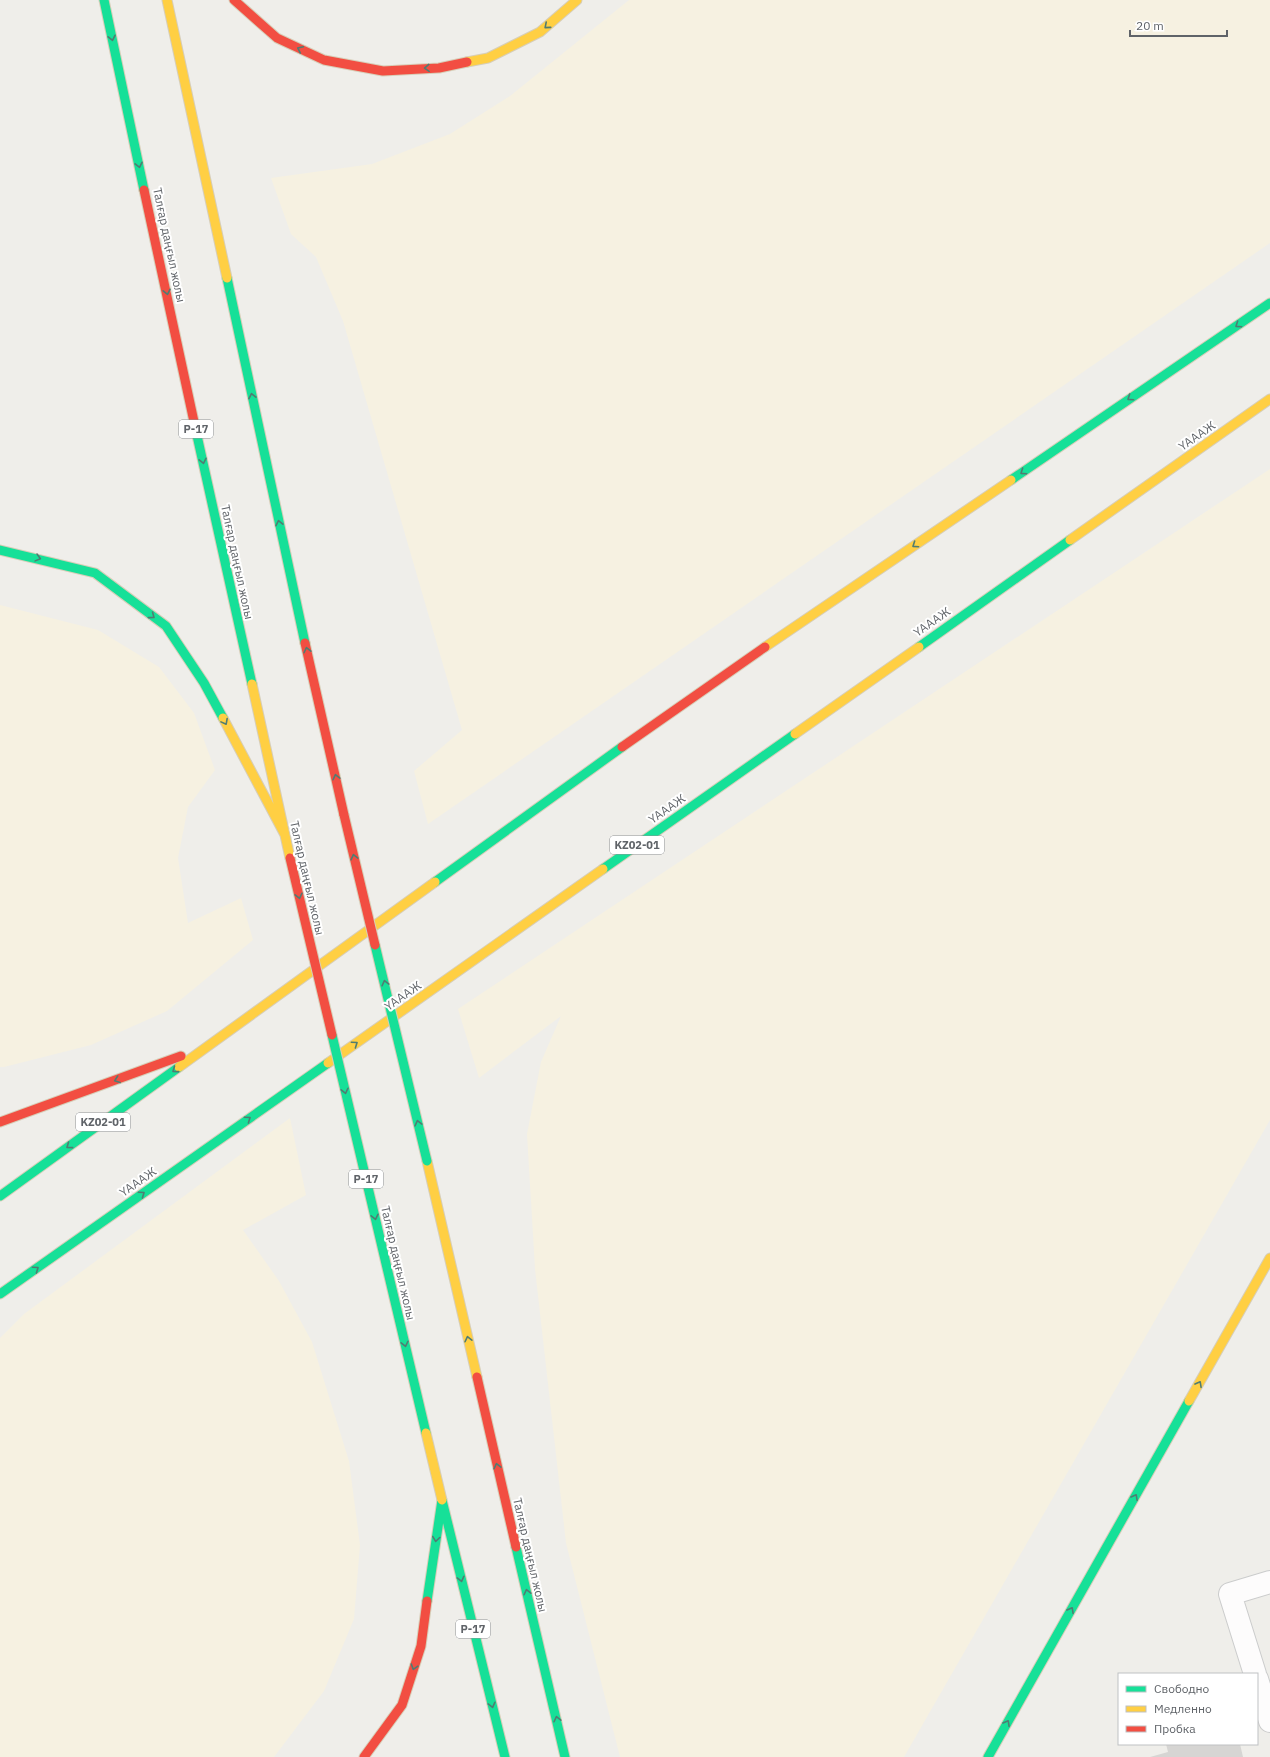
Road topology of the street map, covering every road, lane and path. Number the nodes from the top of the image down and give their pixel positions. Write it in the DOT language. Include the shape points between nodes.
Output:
graph roads {
  1 [pos="104,0"];
  2 [pos="167,0"];
  3 [pos="234,0"];
  4 [pos="577,0"];
  5 [pos="1270,303"];
  6 [pos="1270,399"];
  7 [pos="0,550"];
  8 [pos="285,836"];
  9 [pos="206,1047"];
  10 [pos="0,1122"];
  11 [pos="0,1196"];
  12 [pos="1270,1258"];
  13 [pos="1,1294"];
  14 [pos="442,1500"];
  15 [pos="1270,1582"];
  16 [pos="1255,1673"];
  17 [pos="1258,1682"];
  18 [pos="1270,1721"];
  19 [pos="364,1757"];
  20 [pos="505,1757"];
  21 [pos="566,1757"];
  22 [pos="988,1757"];
  1 -- 8 [label="main road, Талғар даңғыл жолы / P-17, one-way"];
  21 -- 2 [label="main road, Талғар даңғыл жолы, one-way, bridge" via="344,815"];
  4 -- 3 [label="main road, one-way" via="540,32 488,58 439,68 383,71 324,60 277,38"];
  5 -- 9 [label="main road, KZ02-01, one-way" via="662,718"];
  13 -- 6 [label="main road, ҮАААЖ / KZ02-01, one-way"];
  7 -- 8 [label="main road, one-way" via="95,573 166,626 204,683"];
  8 -- 14 [label="main road, Талғар даңғыл жолы / P-17, one-way, bridge"];
  9 -- 10 [label="main road, one-way"];
  9 -- 11 [label="main road, KZ02-01, one-way"];
  22 -- 12 [label="main road, one-way"];
  14 -- 19 [label="main road, one-way" via="421,1646 402,1705"];
  14 -- 20 [label="main road, Талғар даңғыл жолы / P-17, one-way"];
  15 -- 16 [label="street" via="1230,1594"];
  17 -- 18 [label="street"];
}
